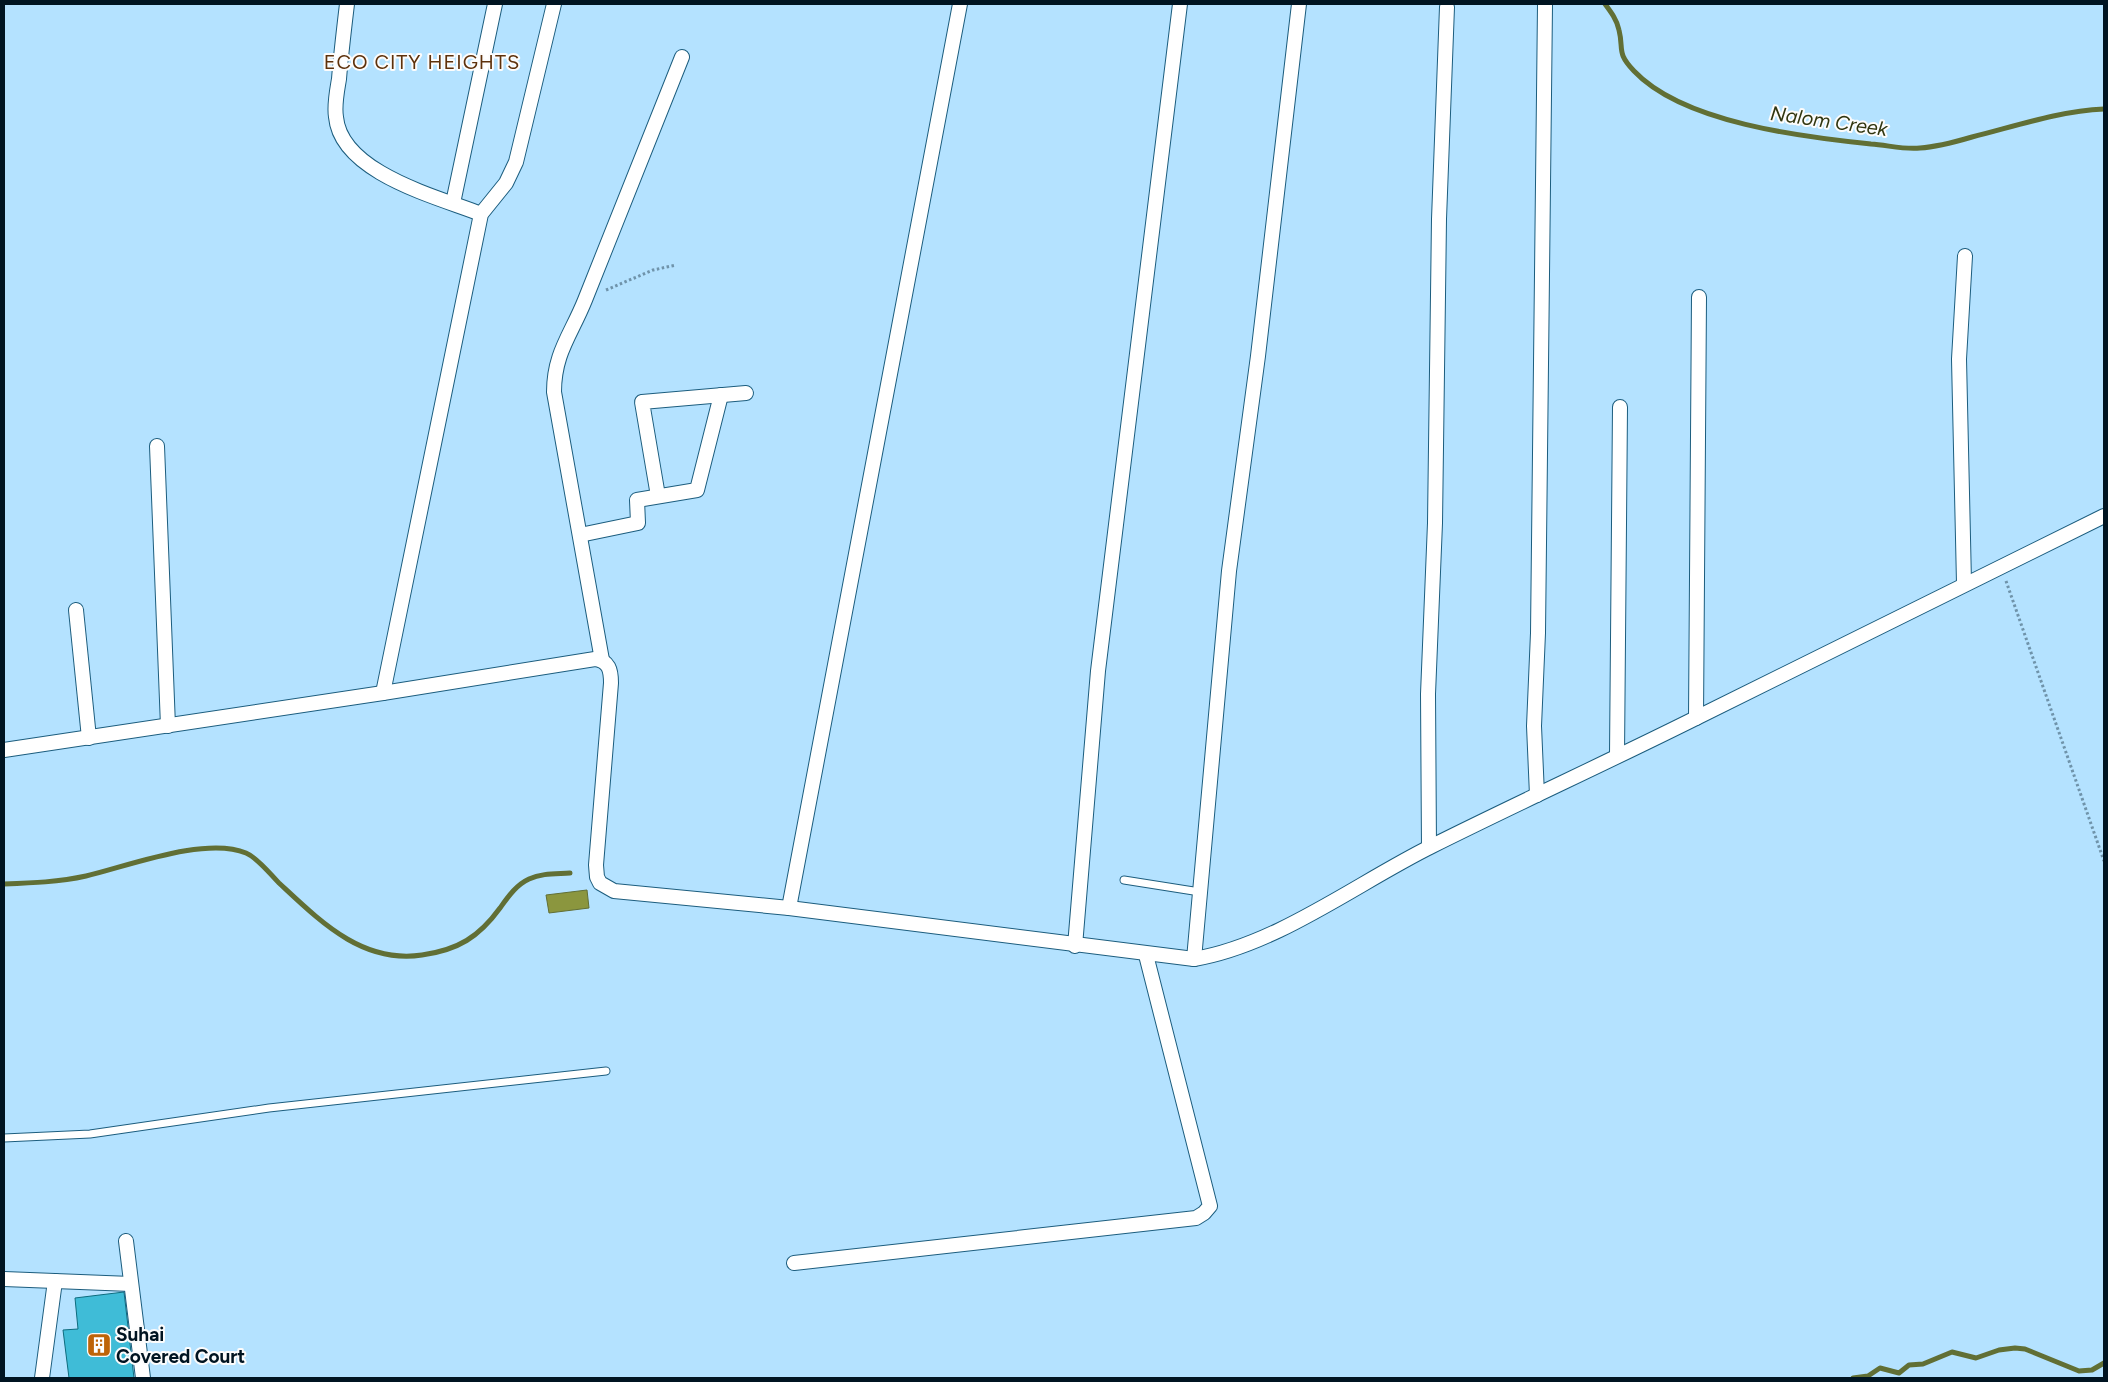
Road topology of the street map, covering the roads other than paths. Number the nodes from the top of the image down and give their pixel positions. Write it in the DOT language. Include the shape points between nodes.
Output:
graph roads {
  1 [pos="347,4"];
  2 [pos="495,4"];
  3 [pos="554,4"];
  4 [pos="960,4"];
  5 [pos="1180,4"];
  6 [pos="1299,4"];
  7 [pos="1545,6"];
  8 [pos="1447,7"];
  9 [pos="682,57"];
  10 [pos="453,203"];
  11 [pos="481,214"];
  12 [pos="1965,256"];
  13 [pos="1699,297"];
  14 [pos="746,393"];
  15 [pos="721,395"];
  16 [pos="1620,407"];
  17 [pos="156,446"];
  18 [pos="658,496"];
  19 [pos="2104,516"];
  20 [pos="580,535"];
  21 [pos="1964,583"];
  22 [pos="76,610"];
  23 [pos="602,660"];
  24 [pos="383,693"];
  25 [pos="1696,718"];
  26 [pos="168,726"];
  27 [pos="89,738"];
  28 [pos="4,750"];
  29 [pos="1617,756"];
  30 [pos="1537,795"];
  31 [pos="1429,847"];
  32 [pos="1124,880"];
  33 [pos="1200,892"];
  34 [pos="789,908"];
  35 [pos="1075,946"];
  36 [pos="1146,955"];
  37 [pos="1194,960"];
  38 [pos="606,1071"];
  39 [pos="4,1138"];
  40 [pos="126,1241"];
  41 [pos="794,1263"];
  42 [pos="4,1279"];
  43 [pos="55,1281"];
  44 [pos="131,1284"];
  45 [pos="42,1378"];
  46 [pos="143,1378"];
  1 -- 10 [label="street" via="337,97 339,132 357,156 381,174"];
  2 -- 10 [label="street"];
  3 -- 11 [label="street" via="516,162 506,184"];
  4 -- 34 [label="street"];
  5 -- 35 [label="street" via="1098,671"];
  6 -- 33 [label="street" via="1229,571"];
  7 -- 30 [label="street" via="1538,633 1534,726"];
  8 -- 31 [label="street" via="1428,694"];
  9 -- 20 [label="street" via="585,300 558,355 554,392"];
  10 -- 11 [label="street"];
  11 -- 24 [label="street"];
  12 -- 21 [label="street" via="1959,358"];
  13 -- 25 [label="street"];
  14 -- 15 [label="street"];
  15 -- 18 [label="street" via="697,490"];
  15 -- 18 [label="street" via="642,402"];
  16 -- 29 [label="street"];
  17 -- 26 [label="street"];
  18 -- 20 [label="street" via="636,500 638,523"];
  19 -- 21 [label="street"];
  20 -- 23 [label="street"];
  21 -- 25 [label="street"];
  22 -- 27 [label="street"];
  23 -- 24 [label="street"];
  23 -- 34 [label="street" via="609,667 611,683 596,865 600,883 614,891"];
  24 -- 26 [label="street"];
  25 -- 29 [label="street"];
  26 -- 27 [label="street"];
  27 -- 28 [label="street"];
  29 -- 30 [label="street"];
  30 -- 31 [label="street"];
  31 -- 37 [label="street" via="1259,940 1224,954"];
  32 -- 33 [label="lane"];
  33 -- 37 [label="street"];
  34 -- 35 [label="street"];
  35 -- 36 [label="street"];
  36 -- 37 [label="street"];
  36 -- 41 [label="street" via="1210,1206 1204,1213 1196,1218"];
  38 -- 39 [label="lane" via="269,1108 90,1134"];
  40 -- 44 [label="street"];
  42 -- 43 [label="street"];
  43 -- 44 [label="street"];
  43 -- 45 [label="street"];
  44 -- 46 [label="street"];
}
